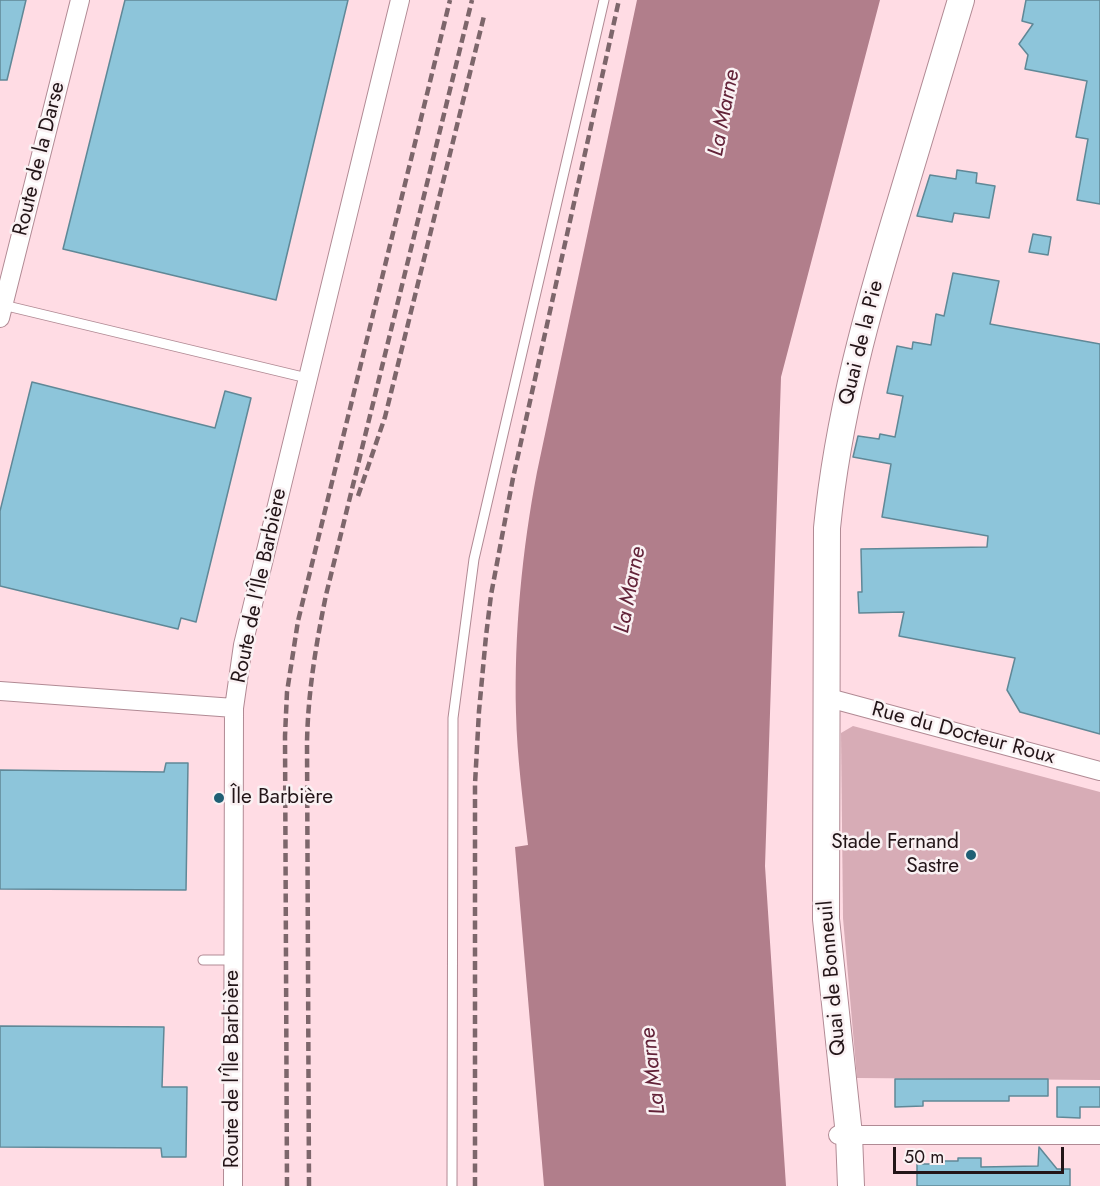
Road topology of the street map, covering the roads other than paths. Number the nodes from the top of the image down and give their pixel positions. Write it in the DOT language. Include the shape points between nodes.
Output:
graph roads {
  1 [pos="80,0"];
  2 [pos="400,0"];
  3 [pos="604,0"];
  4 [pos="961,0"];
  5 [pos="2,312"];
  6 [pos="307,378"];
  7 [pos="0,691"];
  8 [pos="825,697"];
  9 [pos="234,708"];
  10 [pos="1100,771"];
  11 [pos="203,960"];
  12 [pos="234,960"];
  13 [pos="843,1135"];
  14 [pos="1100,1135"];
  15 [pos="233,1186"];
  16 [pos="452,1186"];
  17 [pos="851,1186"];
  1 -- 5 [label="street, Route de la Darse"];
  2 -- 6 [label="street, Route de l'Île Barbière"];
  3 -- 16 [label="lane" via="474,559 453,718"];
  4 -- 8 [label="street, Quai de la Pie" via="851,378 827,528"];
  5 -- 6 [label="lane"];
  6 -- 9 [label="street, Route de l'Île Barbière" via="243,645"];
  7 -- 9 [label="street"];
  8 -- 10 [label="street, Rue du Docteur Roux"];
  8 -- 13 [label="street, Quai de Bonneuil" via="826,919"];
  9 -- 12 [label="street, Route de l'Île Barbière"];
  11 -- 12 [label="lane"];
  12 -- 15 [label="street, Route de l'Île Barbière"];
  13 -- 14 [label="street"];
  13 -- 17 [label="street, Quai de Bonneuil"];
}
